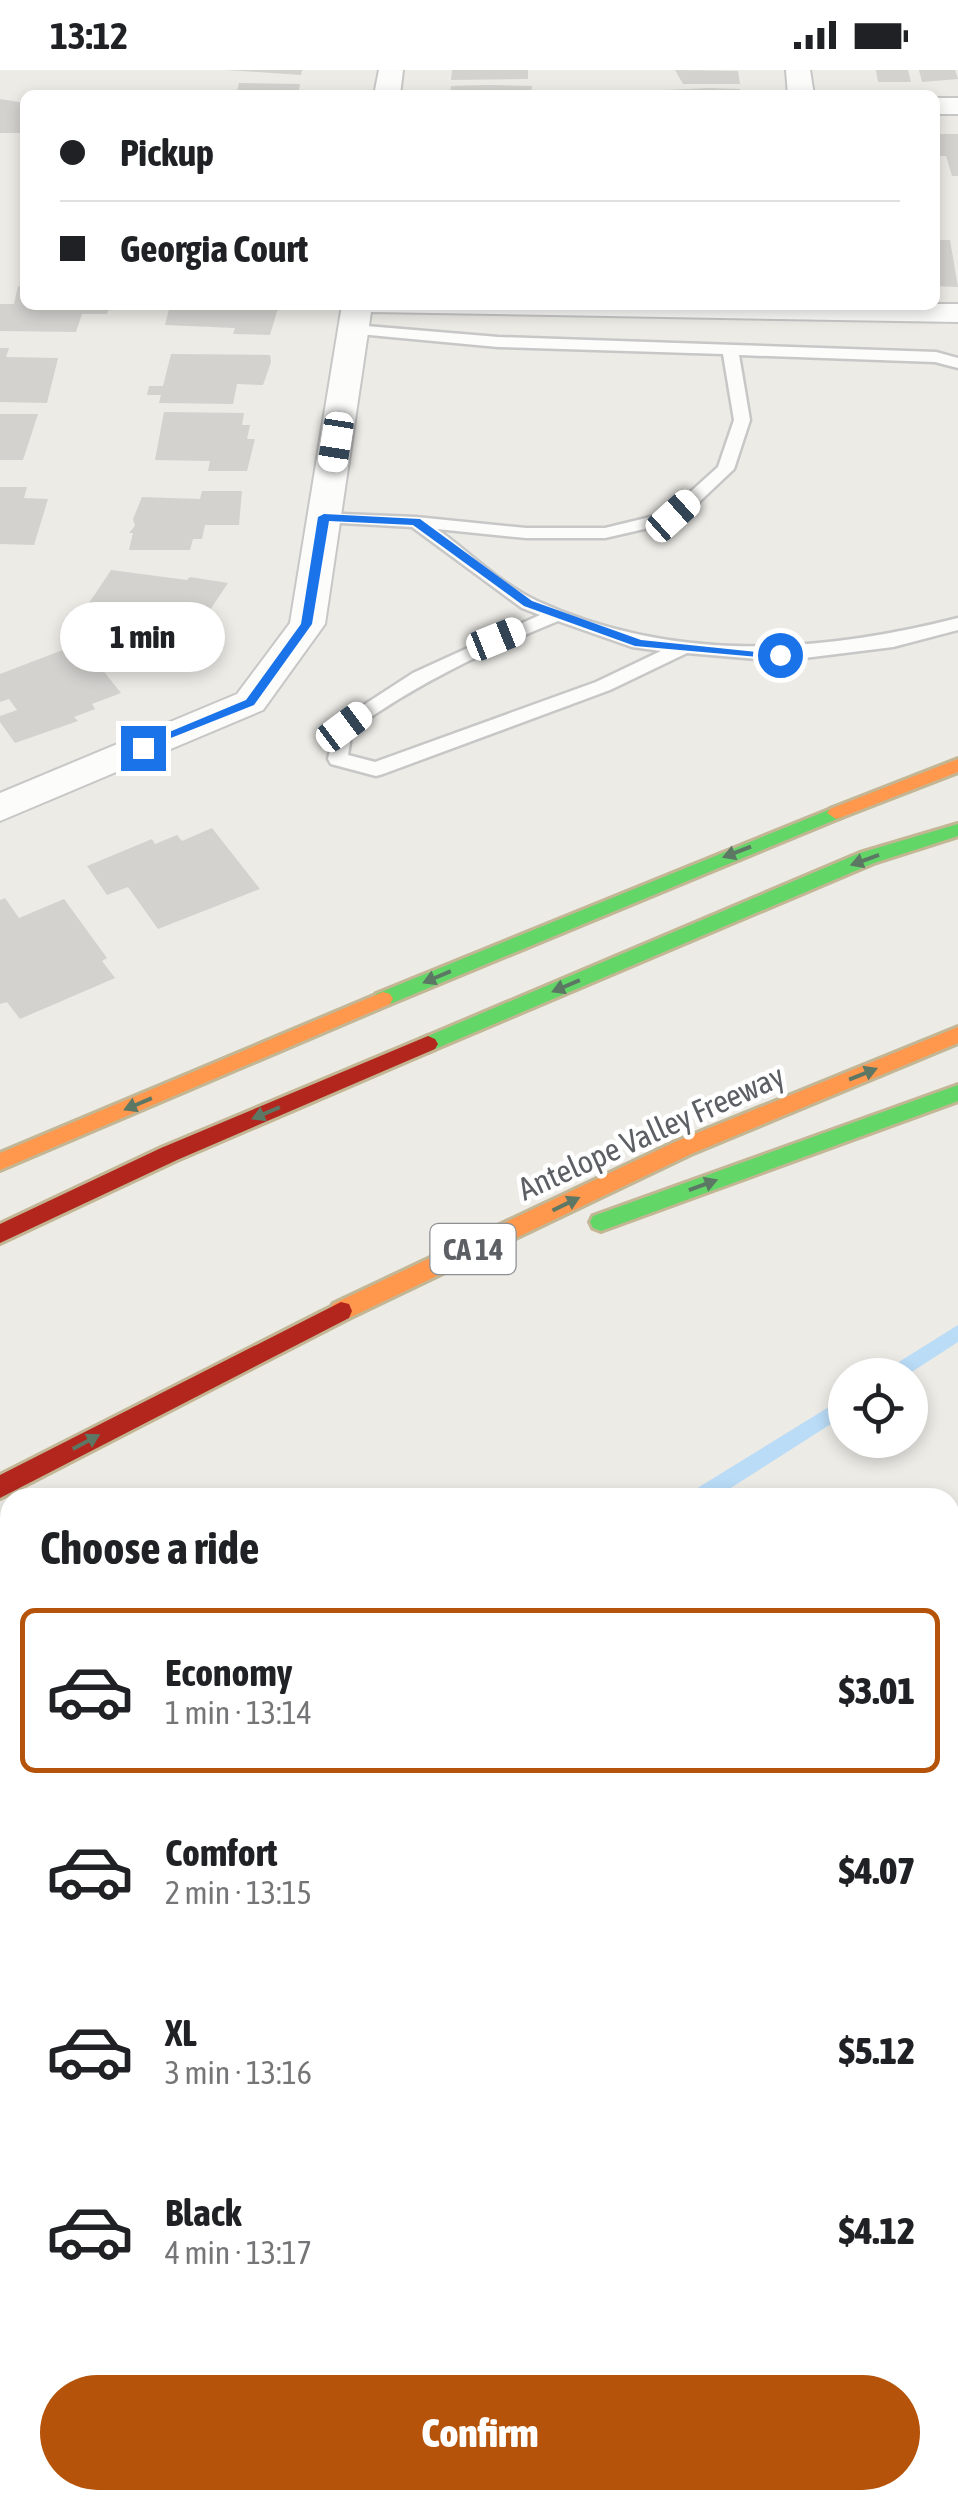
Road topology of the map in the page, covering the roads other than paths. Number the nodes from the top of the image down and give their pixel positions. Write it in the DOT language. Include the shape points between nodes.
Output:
graph roads {
  1 [pos="894,310"];
  2 [pos="958,312"];
  3 [pos="355,318"];
  4 [pos="730,350"];
  5 [pos="958,363"];
  6 [pos="324,517"];
  7 [pos="416,522"];
  8 [pos="558,614"];
  9 [pos="958,624"];
  10 [pos="684,647"];
  11 [pos="958,765"];
  12 [pos="0,808"];
  13 [pos="958,830"];
  14 [pos="958,1035"];
  15 [pos="958,1093"];
  16 [pos="0,1162"];
  17 [pos="580,1230"];
  18 [pos="0,1234"];
  19 [pos="524,1251"];
  20 [pos="284,1340"];
  21 [pos="0,1487"];
  1 -- 2 [label="street"];
  3 -- 4 [label="lane" via="498,342"];
  3 -- 6 [label="street"];
  4 -- 5 [label="lane"];
  4 -- 7 [label="lane" via="742,420 726,470 673,516 605,533 526,534"];
  6 -- 7 [label="lane"];
  6 -- 12 [label="street" via="306,624 250,702"];
  7 -- 8 [label="lane" via="528,604"];
  8 -- 10 [label="lane" via="639,644"];
  8 -- 10 [label="lane" via="466,651 390,692 344,727 338,759 376,769 604,686"];
  9 -- 10 [label="lane" via="893,641 780,655"];
  11 -- 16 [label="highway, one-way" via="657,883"];
  13 -- 18 [label="highway, one-way" via="812,881 169,1154"];
  20 -- 14 [label="highway, Antelope Valley Freeway / CA 14, one-way" via="683,1148"];
  17 -- 15 [label="highway, one-way"];
  19 -- 20 [label="highway"];
  21 -- 20 [label="highway, Antelope Valley Freeway / CA 14, one-way"];
}
